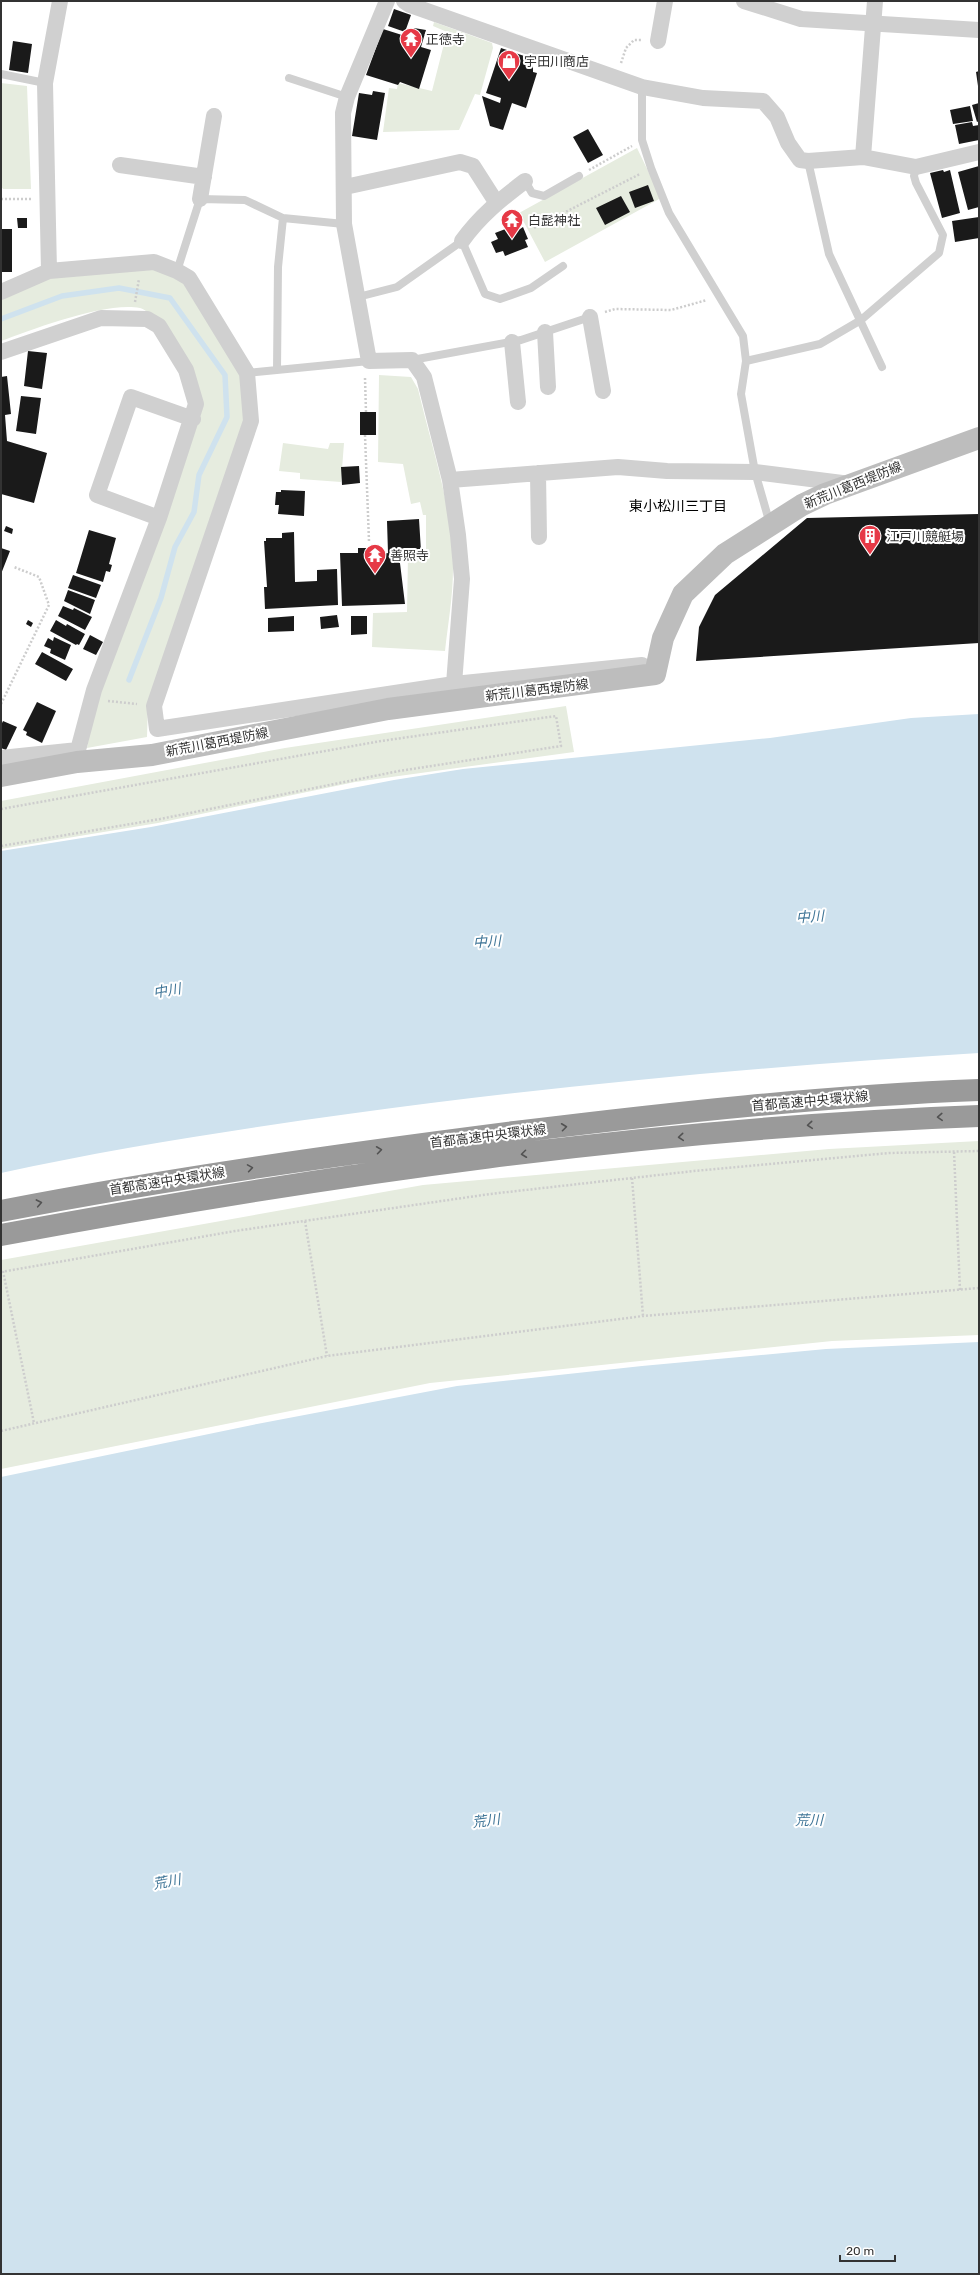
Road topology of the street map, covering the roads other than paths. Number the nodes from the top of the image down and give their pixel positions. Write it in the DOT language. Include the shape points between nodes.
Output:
graph roads {
  1 [pos="60,1"];
  2 [pos="386,1"];
  3 [pos="404,1"];
  4 [pos="666,1"];
  5 [pos="744,1"];
  6 [pos="876,1"];
  7 [pos="874,25"];
  8 [pos="979,30"];
  9 [pos="658,41"];
  10 [pos="1,74"];
  11 [pos="289,78"];
  12 [pos="45,83"];
  13 [pos="642,87"];
  14 [pos="347,97"];
  15 [pos="214,116"];
  16 [pos="979,152"];
  17 [pos="863,156"];
  18 [pos="808,161"];
  19 [pos="120,165"];
  20 [pos="916,167"];
  21 [pos="579,176"];
  22 [pos="204,177"];
  23 [pos="525,181"];
  24 [pos="345,187"];
  25 [pos="200,199"];
  26 [pos="496,202"];
  27 [pos="283,218"];
  28 [pos="344,224"];
  29 [pos="462,240"];
  30 [pos="563,266"];
  31 [pos="48,271"];
  32 [pos="177,271"];
  33 [pos="1,292"];
  34 [pos="358,297"];
  35 [pos="590,317"];
  36 [pos="860,320"];
  37 [pos="545,332"];
  38 [pos="512,342"];
  39 [pos="1,352"];
  40 [pos="412,360"];
  41 [pos="367,361"];
  42 [pos="746,361"];
  43 [pos="882,367"];
  44 [pos="277,370"];
  45 [pos="247,373"];
  46 [pos="548,387"];
  47 [pos="603,391"];
  48 [pos="518,402"];
  49 [pos="192,419"];
  50 [pos="979,438"];
  51 [pos="754,472"];
  52 [pos="538,473"];
  53 [pos="450,480"];
  54 [pos="850,484"];
  55 [pos="159,518"];
  56 [pos="770,525"];
  57 [pos="539,537"];
  58 [pos="659,664"];
  59 [pos="454,684"];
  60 [pos="353,707"];
  61 [pos="78,756"];
  62 [pos="1,758"];
  63 [pos="1,776"];
  64 [pos="979,1090"];
  65 [pos="979,1116"];
  66 [pos="1,1211"];
  67 [pos="1,1235"];
  1 -- 12 [label="street"];
  2 -- 14 [label="street"];
  3 -- 13 [label="street" via="452,21"];
  4 -- 9 [label="street"];
  5 -- 7 [label="street" via="801,19"];
  6 -- 7 [label="street"];
  7 -- 8 [label="street"];
  7 -- 17 [label="street"];
  10 -- 12 [label="lane"];
  11 -- 14 [label="lane"];
  12 -- 31 [label="street"];
  13 -- 18 [label="street" via="703,98 763,101 777,117 788,143 800,160"];
  13 -- 42 [label="lane" via="642,140 651,168 669,213 743,336"];
  14 -- 24 [label="street" via="343,113"];
  15 -- 22 [label="street"];
  16 -- 20 [label="street"];
  17 -- 18 [label="street"];
  17 -- 20 [label="street"];
  18 -- 36 [label="lane" via="829,254"];
  19 -- 22 [label="street"];
  20 -- 36 [label="lane" via="916,183 943,236 939,253"];
  21 -- 23 [label="lane" via="544,196 532,193"];
  22 -- 25 [label="street"];
  23 -- 26 [label="street"];
  24 -- 26 [label="street" via="460,162 473,166"];
  24 -- 28 [label="street"];
  25 -- 27 [label="lane" via="245,200"];
  25 -- 32 [label="lane"];
  26 -- 29 [label="street"];
  27 -- 28 [label="lane"];
  27 -- 44 [label="lane" via="278,267"];
  28 -- 34 [label="street"];
  29 -- 30 [label="lane" via="485,294 500,299 530,288"];
  29 -- 34 [label="lane" via="397,287"];
  31 -- 32 [label="street" via="154,262"];
  31 -- 33 [label="street"];
  32 -- 45 [label="street" via="189,278"];
  34 -- 41 [label="street"];
  35 -- 37 [label="lane"];
  35 -- 47 [label="street"];
  36 -- 42 [label="lane" via="820,344"];
  36 -- 43 [label="lane"];
  37 -- 38 [label="lane"];
  37 -- 46 [label="street"];
  38 -- 40 [label="lane"];
  38 -- 48 [label="street"];
  39 -- 49 [label="street" via="101,318 147,318 159,326 186,370 196,404"];
  40 -- 41 [label="street"];
  40 -- 53 [label="street" via="424,377"];
  41 -- 44 [label="lane"];
  42 -- 51 [label="lane" via="741,394"];
  44 -- 45 [label="lane"];
  45 -- 60 [label="street" via="251,421 154,706 157,729"];
  49 -- 55 [label="street"];
  49 -- 55 [label="street" via="132,397 97,495"];
  50 -- 54 [label="main road, 新荒川葛西堤防線"];
  51 -- 52 [label="street" via="667,471 618,467"];
  51 -- 54 [label="street"];
  51 -- 56 [label="lane"];
  52 -- 53 [label="street"];
  52 -- 57 [label="street"];
  53 -- 59 [label="street" via="462,580"];
  54 -- 56 [label="main road, 新荒川葛西堤防線" via="802,505"];
  55 -- 61 [label="street" via="92,698"];
  56 -- 58 [label="main road, 新荒川葛西堤防線" via="725,554 682,594 663,638"];
  58 -- 59 [label="street"];
  58 -- 60 [label="main road, 新荒川葛西堤防線" via="654,674 388,709"];
  59 -- 60 [label="street"];
  60 -- 61 [label="main road, 新荒川葛西堤防線" via="152,755"];
  61 -- 62 [label="street"];
  61 -- 63 [label="main road, 新荒川葛西堤防線"];
  66 -- 64 [label="highway, 首都高速中央環状線, one-way" via="110,1190 260,1167 524,1131 664,1114"];
  65 -- 67 [label="highway, 首都高速中央環状線, one-way" via="812,1125 526,1154 248,1193"];
}
